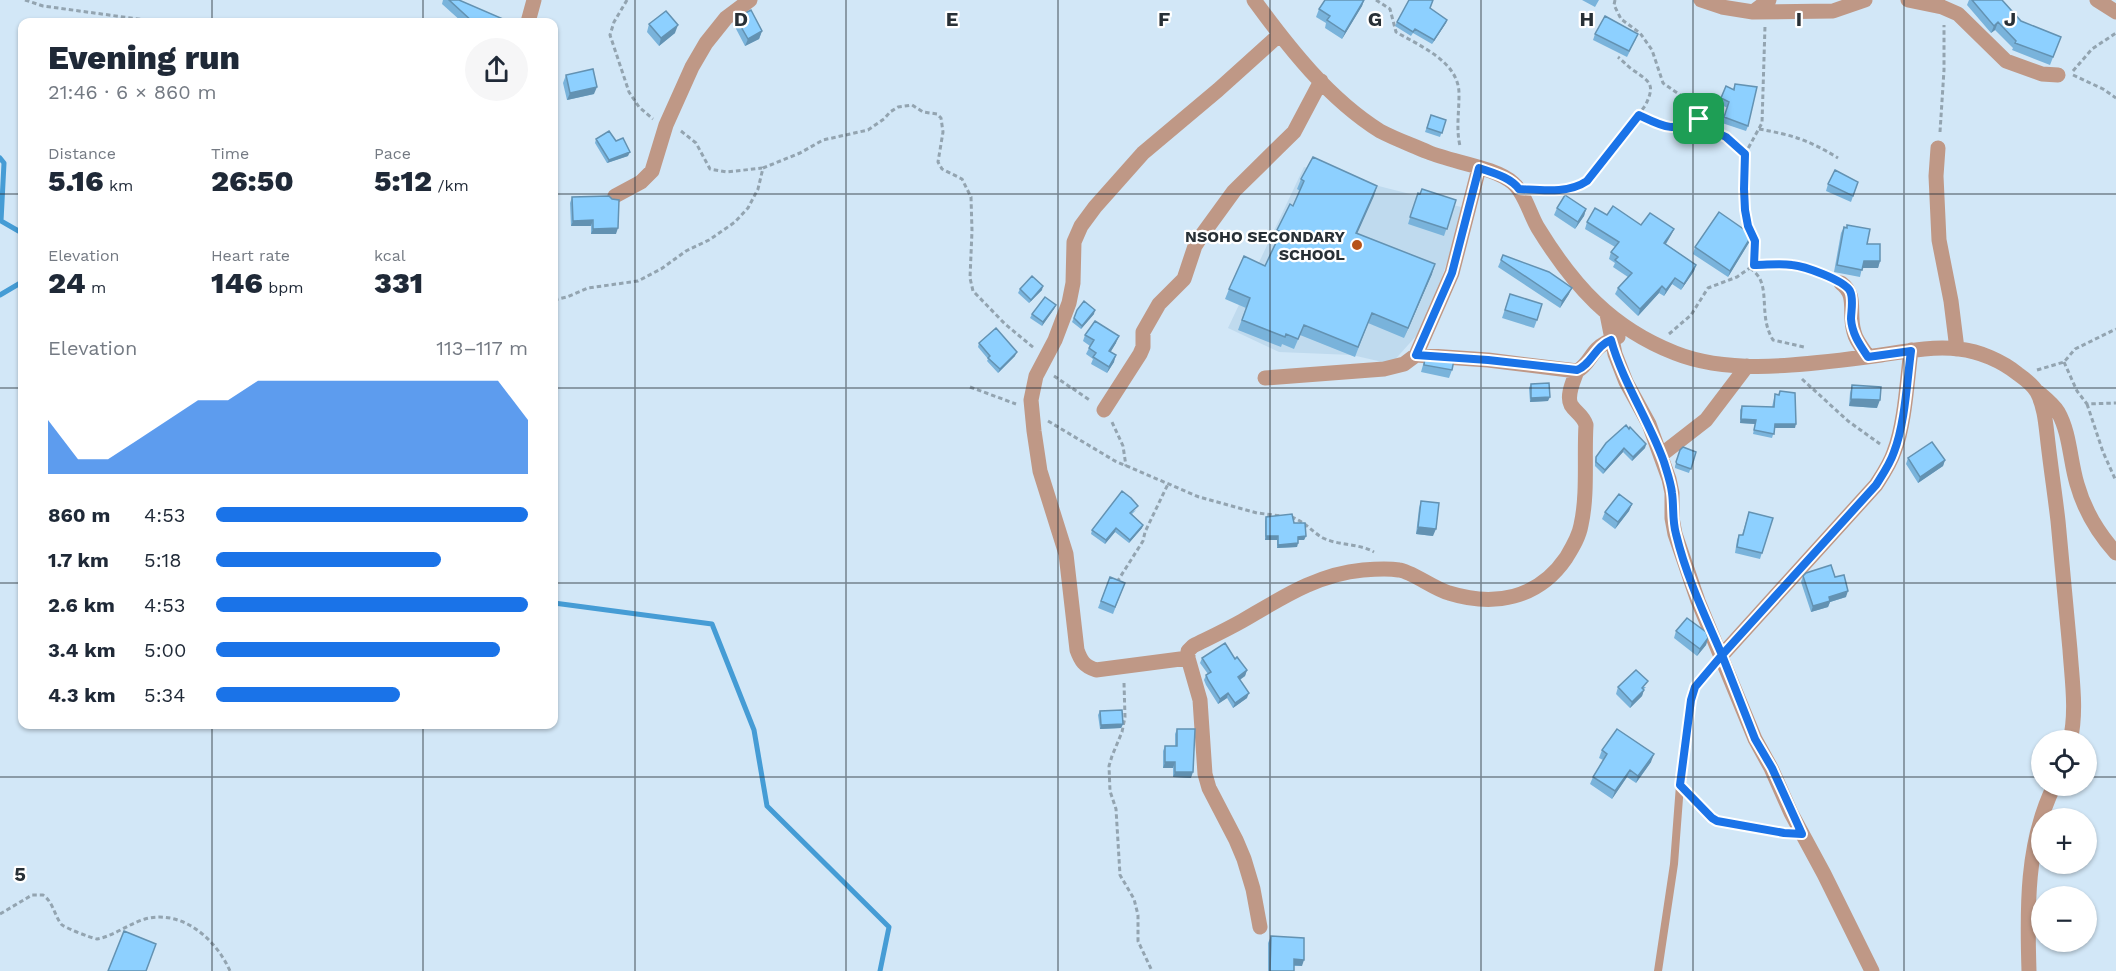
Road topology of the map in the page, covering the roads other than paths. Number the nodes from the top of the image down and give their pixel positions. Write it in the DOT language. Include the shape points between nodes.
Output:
graph roads {
  1 [pos="534,0"];
  2 [pos="750,0"];
  3 [pos="1254,0"];
  4 [pos="1701,0"];
  5 [pos="1865,0"];
  6 [pos="1908,0"];
  7 [pos="2097,0"];
  8 [pos="1763,8"];
  9 [pos="2116,12"];
  10 [pos="529,18"];
  11 [pos="1279,35"];
  12 [pos="2058,75"];
  13 [pos="1321,81"];
  14 [pos="1938,148"];
  15 [pos="1471,166"];
  16 [pos="615,196"];
  17 [pos="1841,283"];
  18 [pos="1607,314"];
  19 [pos="1632,332"];
  20 [pos="1611,340"];
  21 [pos="1957,349"];
  22 [pos="1911,351"];
  23 [pos="1416,355"];
  24 [pos="1868,357"];
  25 [pos="1747,366"];
  26 [pos="1577,370"];
  27 [pos="1265,378"];
  28 [pos="2036,390"];
  29 [pos="1104,410"];
  30 [pos="1661,455"];
  31 [pos="2116,553"];
  32 [pos="1722,655"];
  33 [pos="1188,658"];
  34 [pos="2072,730"];
  35 [pos="2050,796"];
  36 [pos="1260,927"];
  37 [pos="1658,971"];
  38 [pos="1872,971"];
  39 [pos="2029,971"];
  1 -- 10 [label="street"];
  2 -- 16 [label="street" via="726,18 692,67 666,125 652,171"];
  3 -- 11 [label="street"];
  4 -- 8 [label="street" via="1730,9"];
  5 -- 8 [label="street" via="1833,11"];
  6 -- 12 [label="street" via="1942,7 1964,20 2006,61 2042,74"];
  7 -- 9 [label="street"];
  11 -- 13 [label="street"];
  11 -- 33 [label="street" via="1143,153 1081,226 1074,242 1073,283 1064,321 1036,376 1031,400 1040,471 1066,554 1077,650 1082,662 1096,670"];
  13 -- 15 [label="street" via="1381,131"];
  13 -- 29 [label="street" via="1294,132 1234,191 1195,246 1184,279 1159,304 1143,332 1140,354"];
  14 -- 21 [label="street" via="1939,240"];
  15 -- 18 [label="street" via="1515,184 1557,258"];
  15 -- 23 [label="street" via="1452,273"];
  17 -- 24 [label="street" via="1851,294 1854,334"];
  18 -- 19 [label="street"];
  18 -- 20 [label="street"];
  19 -- 20 [label="street"];
  19 -- 25 [label="street" via="1680,355"];
  20 -- 26 [label="street" via="1596,349"];
  20 -- 30 [label="street"];
  21 -- 22 [label="street"];
  21 -- 28 [label="street" via="2010,367"];
  22 -- 24 [label="street"];
  22 -- 32 [label="street" via="1895,450 1888,466 1876,485"];
  23 -- 26 [label="street"];
  23 -- 27 [label="street" via="1404,364 1384,369"];
  24 -- 25 [label="street"];
  25 -- 30 [label="street" via="1706,420"];
  26 -- 33 [label="street" via="1570,396 1586,425 1581,525 1561,565 1541,585 1508,598 1490,599 1448,593 1401,570 1338,574 1282,597 1193,646"];
  28 -- 31 [label="street" via="2058,411 2085,507"];
  28 -- 34 [label="street" via="2044,419 2064,584 2073,685"];
  30 -- 32 [label="street" via="1672,493 1672,518 1679,548"];
  32 -- 37 [label="lane" via="1695,687 1691,700"];
  32 -- 38 [label="street" via="1755,739"];
  33 -- 36 [label="street" via="1200,700 1205,774 1244,859"];
  35 -- 39 [label="street" via="2032,859"];
}
